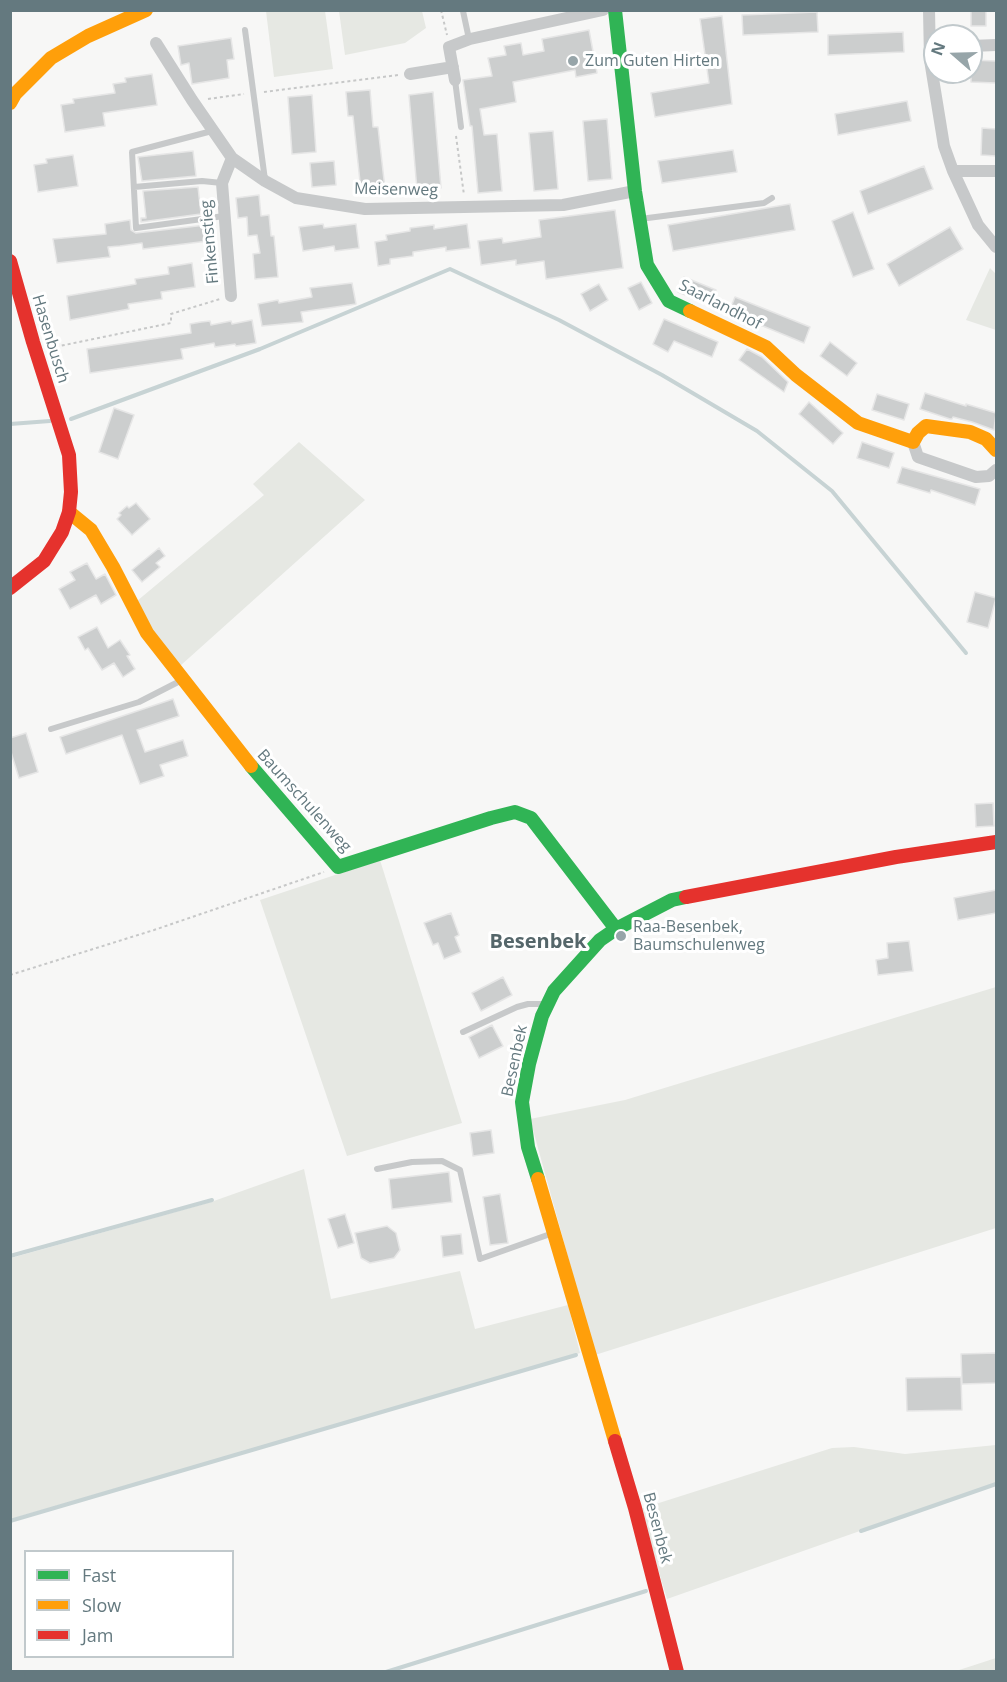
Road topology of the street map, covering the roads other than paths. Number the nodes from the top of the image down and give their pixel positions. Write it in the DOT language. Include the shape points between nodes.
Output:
graph roads {
  1 [pos="146,10"];
  2 [pos="603,10"];
  3 [pos="615,10"];
  4 [pos="463,11"];
  5 [pos="245,30"];
  6 [pos="470,39"];
  7 [pos="156,43"];
  8 [pos="453,67"];
  9 [pos="410,74"];
  10 [pos="454,80"];
  11 [pos="937,84"];
  12 [pos="10,103"];
  13 [pos="458,127"];
  14 [pos="213,130"];
  15 [pos="232,158"];
  16 [pos="953,171"];
  17 [pos="996,171"];
  18 [pos="265,181"];
  19 [pos="222,183"];
  20 [pos="134,187"];
  21 [pos="635,191"];
  22 [pos="772,198"];
  23 [pos="224,216"];
  24 [pos="639,219"];
  25 [pos="996,247"];
  26 [pos="10,261"];
  27 [pos="231,296"];
  28 [pos="913,442"];
  29 [pos="996,450"];
  30 [pos="996,470"];
  31 [pos="69,512"];
  32 [pos="10,588"];
  33 [pos="182,679"];
  34 [pos="51,729"];
  35 [pos="996,842"];
  36 [pos="616,929"];
  37 [pos="548,1004"];
  38 [pos="463,1032"];
  39 [pos="377,1169"];
  40 [pos="554,1233"];
  41 [pos="677,1671"];
  1 -- 12 [label="street" via="51,58"];
  2 -- 6 [label="street"];
  3 -- 21 [label="street, Saarlandhof"];
  4 -- 6 [label="lane"];
  5 -- 18 [label="lane"];
  6 -- 8 [label="street" via="449,47"];
  7 -- 14 [label="street, Meisenweg"];
  8 -- 9 [label="street"];
  8 -- 10 [label="street"];
  10 -- 13 [label="lane"];
  11 -- 16 [label="street" via="944,146"];
  14 -- 15 [label="street, Meisenweg"];
  14 -- 20 [label="lane" via="132,152"];
  15 -- 18 [label="street, Meisenweg"];
  15 -- 19 [label="street, Finkenstieg"];
  16 -- 17 [label="street"];
  16 -- 25 [label="street" via="978,225"];
  18 -- 21 [label="street, Meisenweg" via="296,198 365,209 563,205"];
  19 -- 20 [label="lane"];
  19 -- 23 [label="street, Finkenstieg"];
  20 -- 23 [label="lane" via="136,228"];
  21 -- 24 [label="street, Saarlandhof"];
  22 -- 24 [label="lane" via="764,203"];
  23 -- 27 [label="street, Finkenstieg"];
  24 -- 28 [label="street, Saarlandhof" via="647,265 669,301 766,347 858,423"];
  26 -- 31 [label="street, Hasenbusch" via="69,455"];
  28 -- 29 [label="street" via="926,426 970,432 986,439"];
  28 -- 30 [label="street, Saarlandhof" via="918,457 976,477 989,476"];
  31 -- 32 [label="street" via="44,561"];
  31 -- 33 [label="street, Baumschulenweg" via="91,530 147,633"];
  33 -- 34 [label="lane" via="139,702"];
  33 -- 36 [label="street, Baumschulenweg" via="338,867 515,812 531,818"];
  35 -- 36 [label="street, Besenbek" via="672,900"];
  36 -- 37 [label="street, Besenbek" via="570,971"];
  37 -- 38 [label="lane" via="517,1007"];
  37 -- 40 [label="street, Besenbek" via="522,1102 528,1147"];
  39 -- 40 [label="lane" via="442,1161 460,1170 480,1259"];
  40 -- 41 [label="street, Besenbek" via="635,1508"];
}
